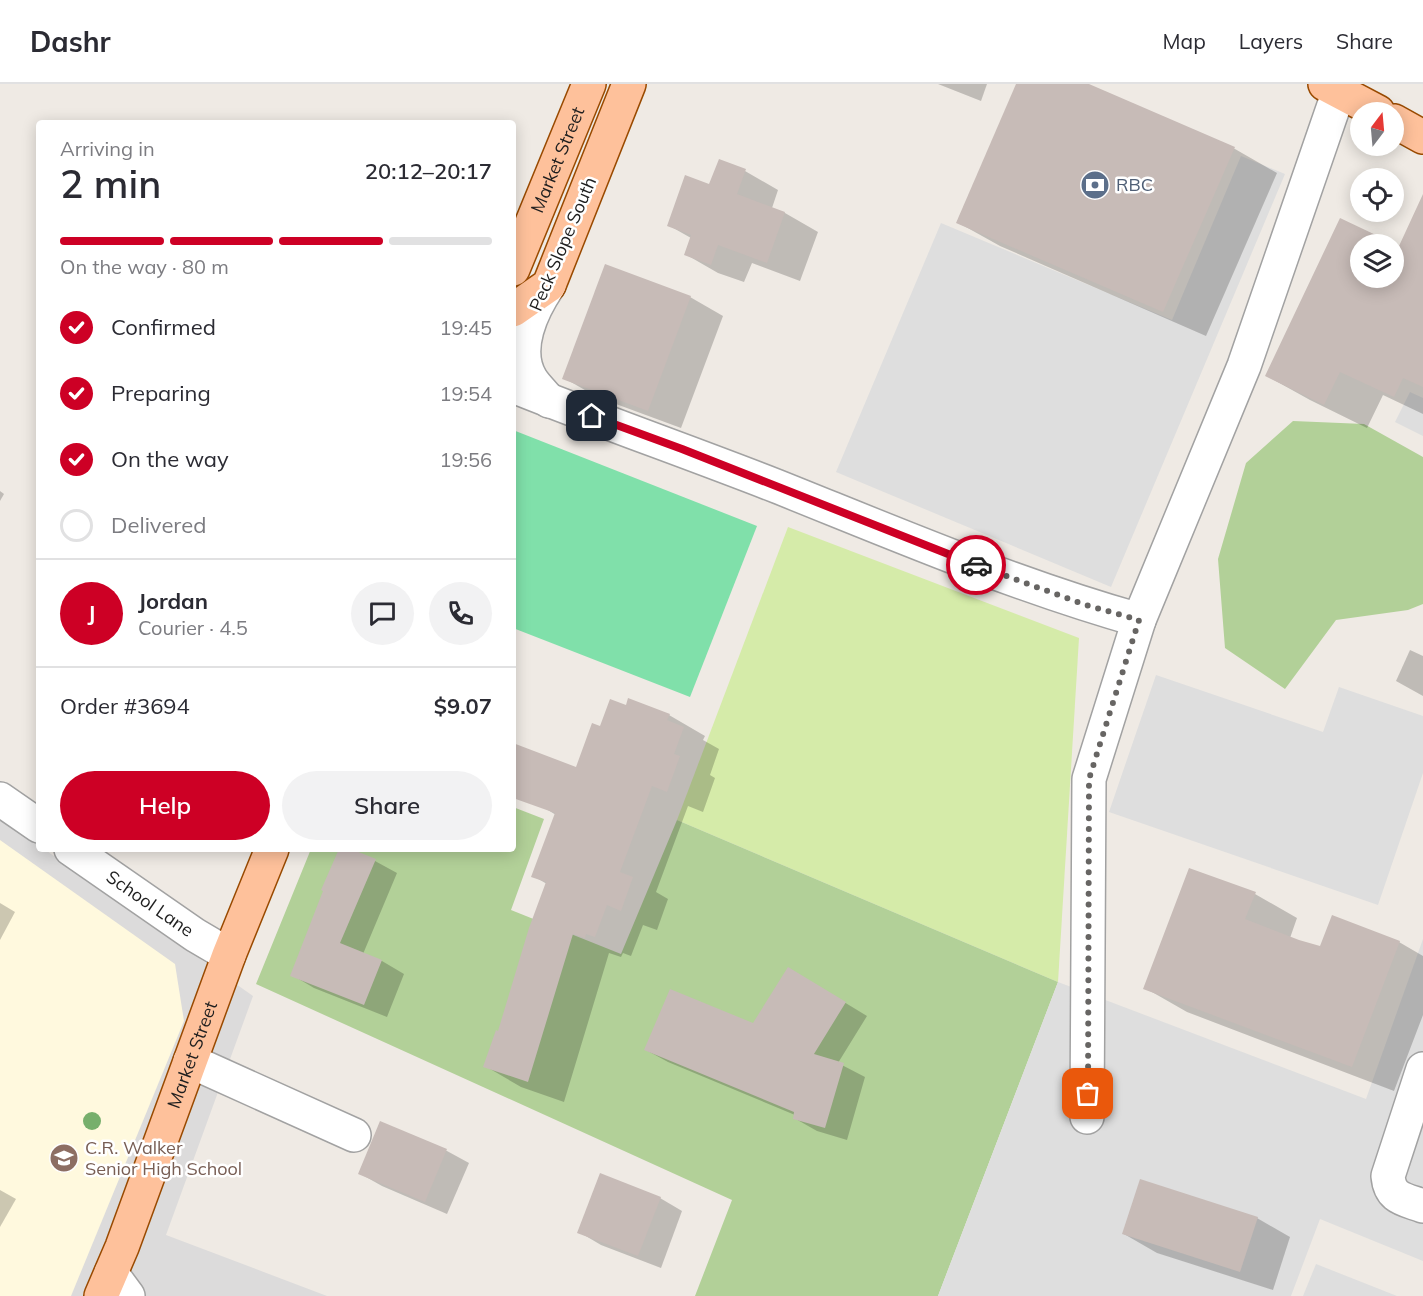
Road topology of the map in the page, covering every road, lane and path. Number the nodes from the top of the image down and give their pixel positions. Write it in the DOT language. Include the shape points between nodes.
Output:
graph roads {
  1 [pos="589,84"];
  2 [pos="629,84"];
  3 [pos="1332,88"];
  4 [pos="1359,102"];
  5 [pos="1404,127"];
  6 [pos="1423,137"];
  7 [pos="516,262"];
  8 [pos="549,285"];
  9 [pos="516,308"];
  10 [pos="516,387"];
  11 [pos="549,401"];
  12 [pos="1139,620"];
  13 [pos="0,799"];
  14 [pos="36,824"];
  15 [pos="75,852"];
  16 [pos="271,852"];
  17 [pos="230,955"];
  18 [pos="190,1060"];
  19 [pos="1420,1090"];
  20 [pos="1087,1117"];
  21 [pos="354,1135"];
  22 [pos="1423,1206"];
  23 [pos="113,1288"];
  1 -- 7 [label="main road, Market Street"];
  2 -- 8 [label="main road, Peck Slope South"];
  3 -- 4 [label="main road"];
  3 -- 12 [label="street" via="1244,366"];
  5 -- 6 [label="main road"];
  8 -- 9 [label="main road"];
  8 -- 11 [label="street, Peck Slope South" via="526,333 525,350 531,378"];
  10 -- 11 [label="street"];
  11 -- 12 [label="street" via="952,556"];
  12 -- 20 [label="street" via="1089,779"];
  13 -- 14 [label="street"];
  15 -- 17 [label="street, School Lane"];
  16 -- 17 [label="main road, Market Street"];
  17 -- 18 [label="main road, Market Street"];
  18 -- 21 [label="street"];
  18 -- 23 [label="main road, Market Street"];
  19 -- 22 [label="street" via="1391,1164 1389,1182 1394,1194"];
}
